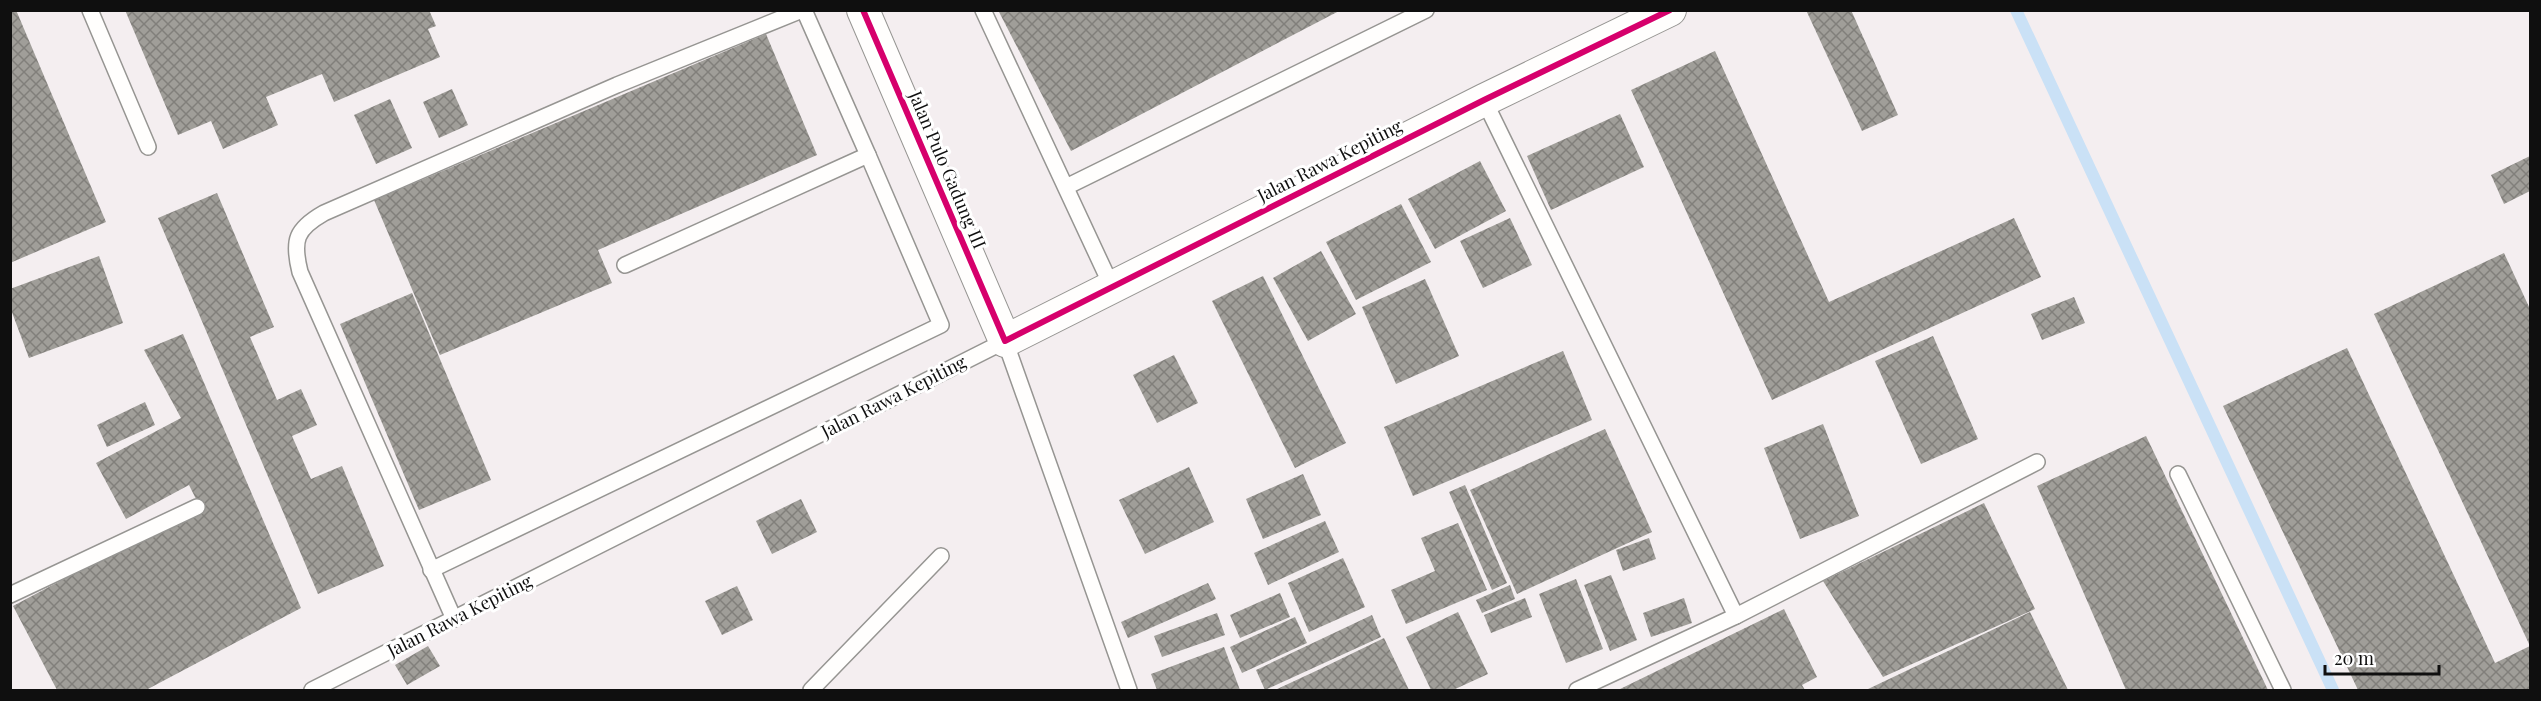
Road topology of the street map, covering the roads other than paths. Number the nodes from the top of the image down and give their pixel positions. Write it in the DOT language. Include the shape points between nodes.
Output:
graph roads {
  1 [pos="90,10"];
  2 [pos="803,10"];
  3 [pos="862,10"];
  4 [pos="983,10"];
  5 [pos="1426,10"];
  6 [pos="1670,10"];
  7 [pos="1484,100"];
  8 [pos="148,147"];
  9 [pos="868,155"];
  10 [pos="1066,188"];
  11 [pos="625,266"];
  12 [pos="1112,287"];
  13 [pos="1005,341"];
  14 [pos="2037,462"];
  15 [pos="2178,474"];
  16 [pos="197,507"];
  17 [pos="941,556"];
  18 [pos="431,570"];
  19 [pos="10,595"];
  20 [pos="1736,616"];
  21 [pos="454,619"];
  22 [pos="312,690"];
  23 [pos="811,690"];
  24 [pos="1130,690"];
  25 [pos="1577,690"];
  26 [pos="2283,690"];
  1 -- 8 [label="lane"];
  2 -- 9 [label="lane"];
  2 -- 18 [label="lane" via="617,85 324,213 303,226 295,254 300,272"];
  3 -- 13 [label="street, Jalan Pulo Gadung III"];
  4 -- 10 [label="lane"];
  5 -- 10 [label="lane"];
  6 -- 7 [label="street, Jalan Rawa Kepiting"];
  7 -- 12 [label="street, Jalan Rawa Kepiting"];
  7 -- 20 [label="lane"];
  9 -- 11 [label="lane"];
  9 -- 18 [label="lane" via="941,325"];
  10 -- 12 [label="lane"];
  12 -- 13 [label="street, Jalan Rawa Kepiting"];
  13 -- 21 [label="lane, Jalan Rawa Kepiting"];
  13 -- 24 [label="lane, Jalan Pulo Gadung III"];
  14 -- 20 [label="lane"];
  15 -- 26 [label="lane"];
  16 -- 19 [label="lane"];
  17 -- 23 [label="lane"];
  18 -- 21 [label="lane"];
  20 -- 25 [label="lane"];
  21 -- 22 [label="lane, Jalan Rawa Kepiting"];
}
